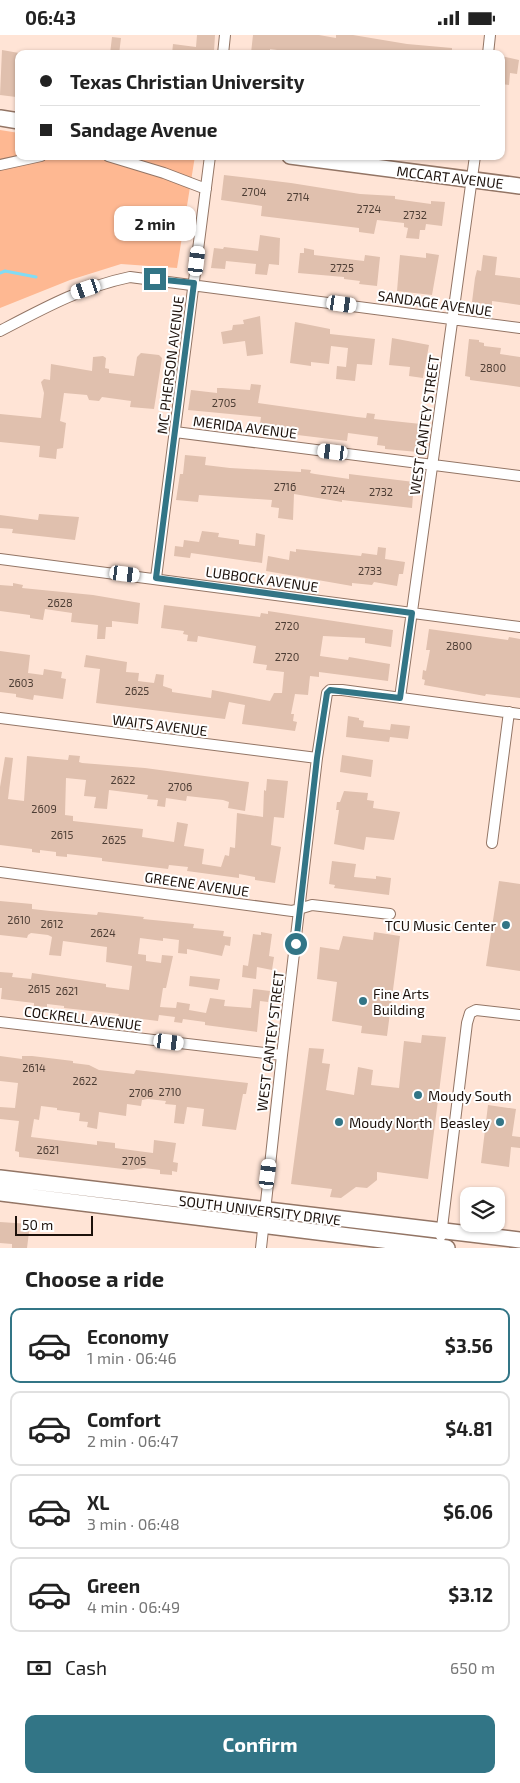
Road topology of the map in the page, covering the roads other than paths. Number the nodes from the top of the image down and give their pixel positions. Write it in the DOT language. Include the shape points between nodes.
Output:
graph roads {
  1 [pos="225,35"];
  2 [pos="490,35"];
  3 [pos="223,50"];
  4 [pos="488,50"];
  5 [pos="0,118"];
  6 [pos="15,120"];
  7 [pos="22,160"];
  8 [pos="121,160"];
  9 [pos="210,160"];
  10 [pos="320,160"];
  11 [pos="474,160"];
  12 [pos="0,165"];
  13 [pos="471,180"];
  14 [pos="520,186"];
  15 [pos="206,189"];
  16 [pos="194,283"];
  17 [pos="453,319"];
  18 [pos="520,328"];
  19 [pos="0,331"];
  20 [pos="175,431"];
  21 [pos="432,465"];
  22 [pos="520,476"];
  23 [pos="0,559"];
  24 [pos="156,578"];
  25 [pos="412,613"];
  26 [pos="520,627"];
  27 [pos="400,698"];
  28 [pos="509,712"];
  29 [pos="520,714"];
  30 [pos="0,718"];
  31 [pos="317,758"];
  32 [pos="492,843"];
  33 [pos="0,872"];
  34 [pos="300,908"];
  35 [pos="390,914"];
  36 [pos="520,1015"];
  37 [pos="0,1022"];
  38 [pos="282,1055"];
  39 [pos="0,1178"];
  40 [pos="0,1193"];
  41 [pos="264,1218"];
  42 [pos="442,1230"];
  43 [pos="520,1240"];
  44 [pos="261,1248"];
  45 [pos="443,1248"];
  1 -- 3 [label="street"];
  2 -- 4 [label="street"];
  5 -- 6 [label="main road"];
  7 -- 12 [label="street"];
  8 -- 15 [label="street"];
  9 -- 15 [label="street, MC PHERSON AVENUE"];
  10 -- 13 [label="main road, MCCART AVENUE"];
  11 -- 13 [label="street, WEST CANTEY STREET"];
  13 -- 14 [label="main road, MCCART AVENUE"];
  13 -- 17 [label="street, WEST CANTEY STREET"];
  15 -- 16 [label="street, MC PHERSON AVENUE"];
  16 -- 17 [label="street, SANDAGE AVENUE"];
  16 -- 19 [label="street, SANDAGE AVENUE" via="130,277 99,284 73,293"];
  16 -- 20 [label="street, MC PHERSON AVENUE"];
  17 -- 18 [label="street, SANDAGE AVENUE"];
  17 -- 21 [label="street, WEST CANTEY STREET"];
  20 -- 21 [label="street, MERIDA AVENUE"];
  20 -- 24 [label="street, MC PHERSON AVENUE"];
  21 -- 22 [label="street, MERIDA AVENUE"];
  21 -- 25 [label="street, WEST CANTEY STREET"];
  23 -- 24 [label="street, LUBBOCK AVENUE"];
  24 -- 25 [label="street, LUBBOCK AVENUE"];
  25 -- 26 [label="street, LUBBOCK AVENUE"];
  25 -- 27 [label="street, WEST CANTEY STREET"];
  27 -- 28 [label="street"];
  27 -- 31 [label="street, WEST CANTEY STREET" via="330,690"];
  28 -- 29 [label="street"];
  28 -- 32 [label="street"];
  30 -- 31 [label="street, WAITS AVENUE"];
  31 -- 34 [label="street, WEST CANTEY STREET"];
  33 -- 34 [label="street, GREENE AVENUE" via="292,911"];
  34 -- 35 [label="street, GREENE AVENUE" via="312,905"];
  34 -- 38 [label="street, WEST CANTEY STREET"];
  36 -- 42 [label="street" via="476,1010 470,1013"];
  37 -- 38 [label="street, COCKRELL AVENUE"];
  38 -- 41 [label="street, WEST CANTEY STREET"];
  39 -- 41 [label="main road, SOUTH UNIVERSITY DRIVE"];
  40 -- 41 [label="main road, SOUTH UNIVERSITY DRIVE"];
  41 -- 42 [label="main road, SOUTH UNIVERSITY DRIVE"];
  41 -- 44 [label="street, WEST CANTEY STREET"];
  41 -- 45 [label="main road, SOUTH UNIVERSITY DRIVE"];
  42 -- 43 [label="main road, SOUTH UNIVERSITY DRIVE"];
  42 -- 45 [label="street"];
}
